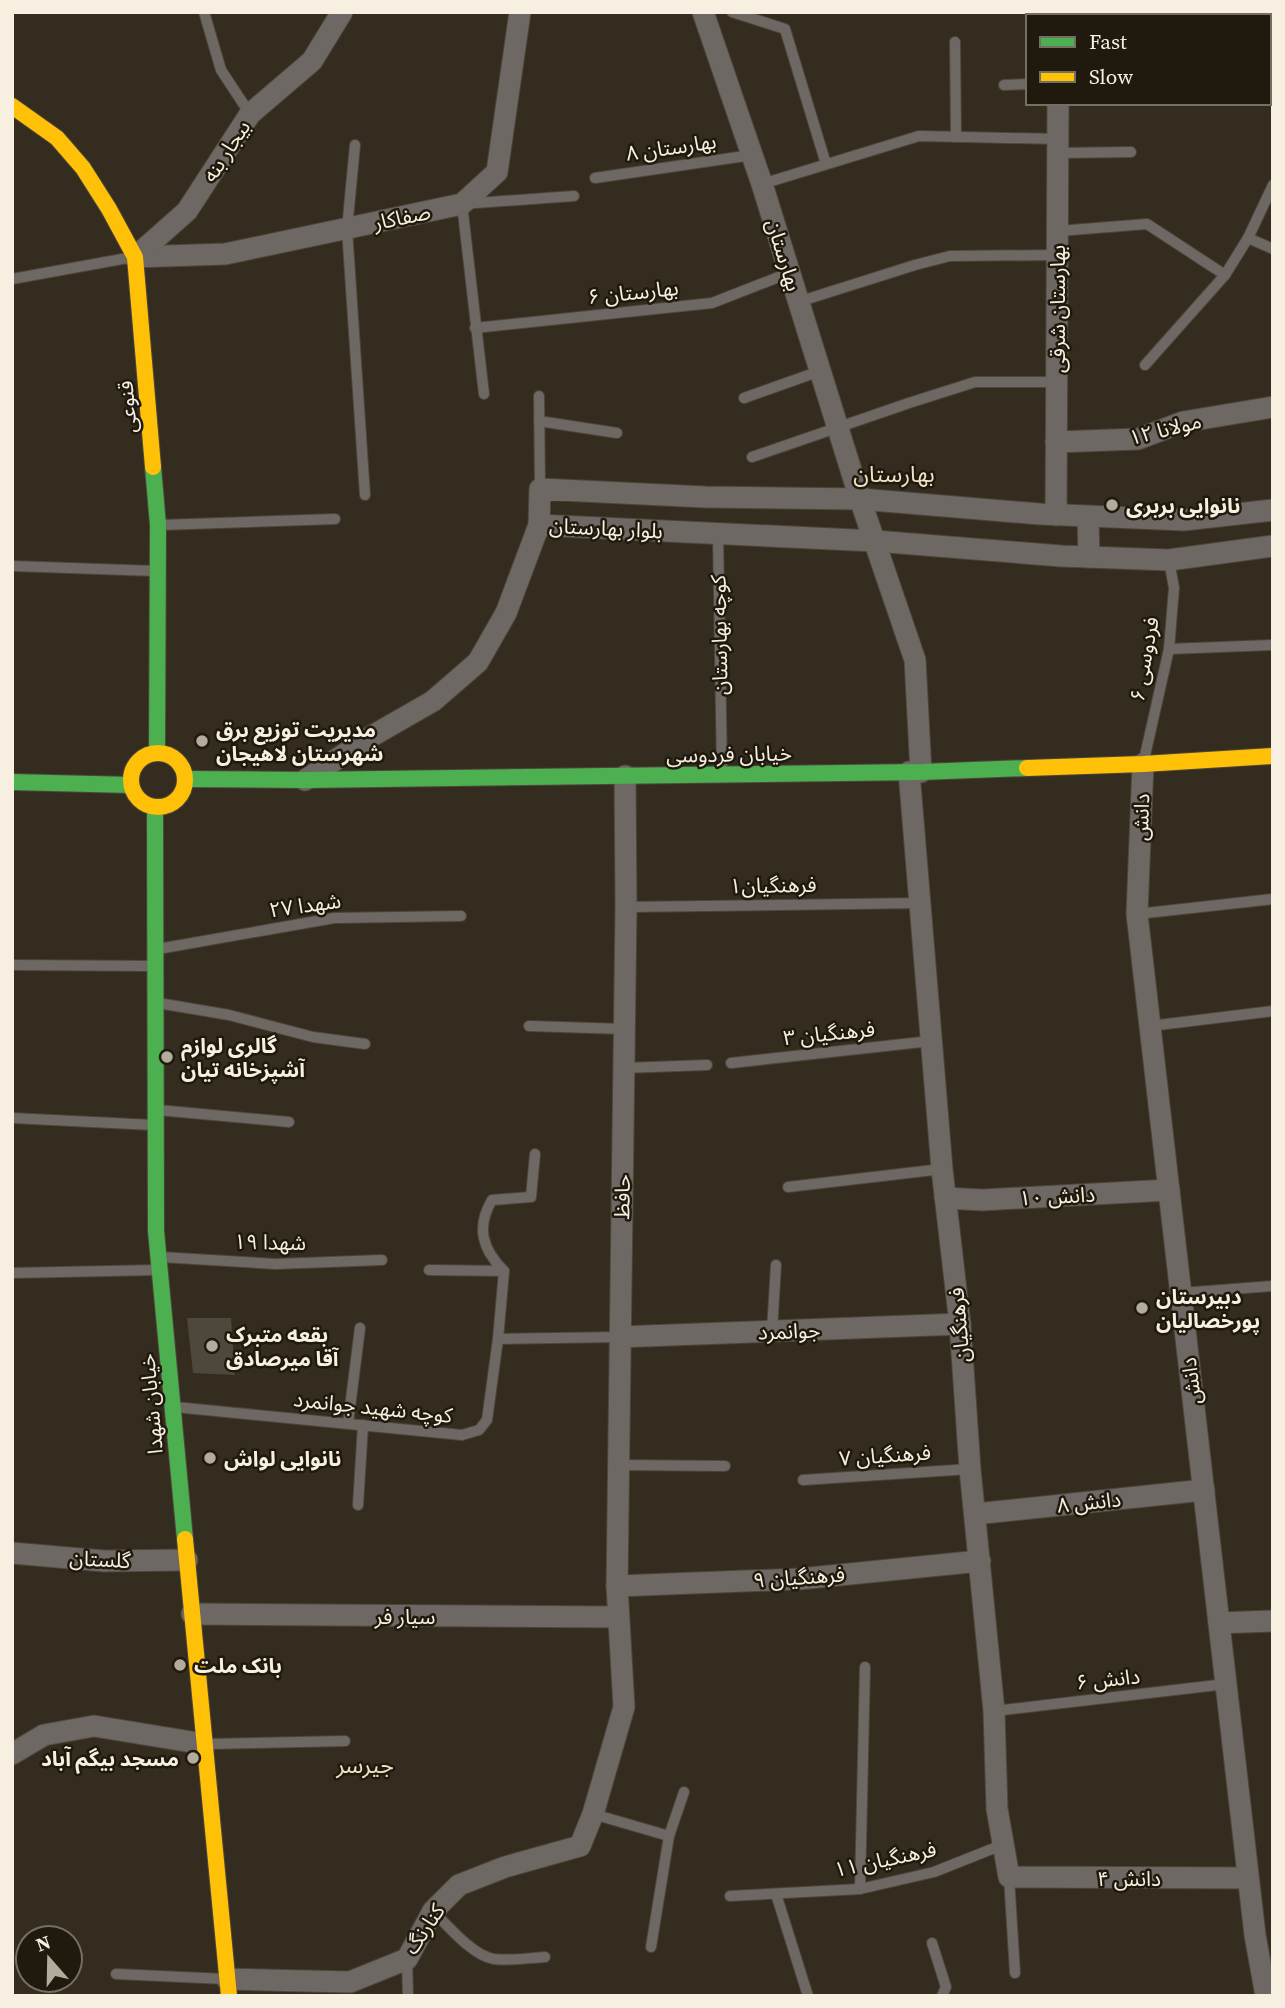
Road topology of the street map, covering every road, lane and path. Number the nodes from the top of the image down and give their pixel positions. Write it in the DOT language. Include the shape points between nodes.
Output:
graph roads {
  1 [pos="204,12"];
  2 [pos="342,12"];
  3 [pos="520,12"];
  4 [pos="703,12"];
  5 [pos="732,12"];
  6 [pos="955,42"];
  7 [pos="1026,84"];
  8 [pos="1004,85"];
  9 [pos="1058,105"];
  10 [pos="12,106"];
  11 [pos="250,114"];
  12 [pos="956,137"];
  13 [pos="355,145"];
  14 [pos="1058,146"];
  15 [pos="1131,152"];
  16 [pos="752,155"];
  17 [pos="826,164"];
  18 [pos="595,178"];
  19 [pos="762,184"];
  20 [pos="1273,185"];
  21 [pos="574,196"];
  22 [pos="463,204"];
  23 [pos="347,229"];
  24 [pos="1058,231"];
  25 [pos="1248,238"];
  26 [pos="1273,249"];
  27 [pos="1058,255"];
  28 [pos="135,257"];
  29 [pos="789,273"];
  30 [pos="1225,275"];
  31 [pos="12,279"];
  32 [pos="798,302"];
  33 [pos="475,328"];
  34 [pos="1145,365"];
  35 [pos="820,371"];
  36 [pos="1057,382"];
  37 [pos="484,394"];
  38 [pos="539,396"];
  39 [pos="744,398"];
  40 [pos="1273,407"];
  41 [pos="539,421"];
  42 [pos="838,427"];
  43 [pos="617,433"];
  44 [pos="1056,442"];
  45 [pos="752,457"];
  46 [pos="540,489"];
  47 [pos="365,495"];
  48 [pos="705,498"];
  49 [pos="860,499"];
  50 [pos="1273,510"];
  51 [pos="1056,515"];
  52 [pos="1088,517"];
  53 [pos="335,519"];
  54 [pos="158,525"];
  55 [pos="539,525"];
  56 [pos="718,535"];
  57 [pos="875,541"];
  58 [pos="1273,546"];
  59 [pos="1089,557"];
  60 [pos="1169,560"];
  61 [pos="12,566"];
  62 [pos="157,571"];
  63 [pos="1273,645"];
  64 [pos="1169,649"];
  65 [pos="157,752"];
  66 [pos="1273,756"];
  67 [pos="1143,764"];
  68 [pos="915,772"];
  69 [pos="722,775"];
  70 [pos="625,776"];
  71 [pos="186,779"];
  72 [pos="305,780"];
  73 [pos="12,782"];
  74 [pos="131,785"];
  75 [pos="155,807"];
  76 [pos="1273,899"];
  77 [pos="921,902"];
  78 [pos="626,907"];
  79 [pos="1138,914"];
  80 [pos="461,916"];
  81 [pos="155,957"];
  82 [pos="12,965"];
  83 [pos="155,1002"];
  84 [pos="1273,1011"];
  85 [pos="529,1026"];
  86 [pos="1150,1026"];
  87 [pos="623,1029"];
  88 [pos="931,1041"];
  89 [pos="365,1044"];
  90 [pos="732,1063"];
  91 [pos="707,1065"];
  92 [pos="624,1068"];
  93 [pos="12,1118"];
  94 [pos="155,1118"];
  95 [pos="289,1122"];
  96 [pos="535,1154"];
  97 [pos="942,1170"];
  98 [pos="788,1187"];
  99 [pos="1169,1190"];
  100 [pos="945,1198"];
  101 [pos="382,1260"];
  102 [pos="159,1263"];
  103 [pos="776,1265"];
  104 [pos="429,1270"];
  105 [pos="504,1271"];
  106 [pos="12,1273"];
  107 [pos="1273,1286"];
  108 [pos="1181,1293"];
  109 [pos="960,1324"];
  110 [pos="360,1328"];
  111 [pos="772,1331"];
  112 [pos="619,1337"];
  113 [pos="498,1339"];
  114 [pos="172,1407"];
  115 [pos="348,1423"];
  116 [pos="363,1425"];
  117 [pos="619,1465"];
  118 [pos="725,1466"];
  119 [pos="970,1469"];
  120 [pos="803,1480"];
  121 [pos="1204,1490"];
  122 [pos="358,1505"];
  123 [pos="975,1514"];
  124 [pos="12,1553"];
  125 [pos="187,1560"];
  126 [pos="979,1561"];
  127 [pos="617,1586"];
  128 [pos="192,1614"];
  129 [pos="618,1617"];
  130 [pos="1273,1621"];
  131 [pos="1219,1623"];
  132 [pos="865,1667"];
  133 [pos="1226,1684"];
  134 [pos="994,1711"];
  135 [pos="345,1741"];
  136 [pos="204,1744"];
  137 [pos="12,1754"];
  138 [pos="684,1792"];
  139 [pos="593,1814"];
  140 [pos="669,1836"];
  141 [pos="1002,1845"];
  142 [pos="1009,1877"];
  143 [pos="1248,1878"];
  144 [pos="860,1889"];
  145 [pos="776,1894"];
  146 [pos="730,1896"];
  147 [pos="433,1911"];
  148 [pos="1264,1935"];
  149 [pos="932,1942"];
  150 [pos="650,1947"];
  151 [pos="545,1957"];
  152 [pos="407,1959"];
  153 [pos="1016,1973"];
  154 [pos="116,1974"];
  155 [pos="228,1987"];
  156 [pos="408,1996"];
  157 [pos="808,1996"];
  158 [pos="942,1996"];
  159 [pos="1266,1996"];
  1 -- 11 [label="lane" via="221,70"];
  2 -- 11 [label="street, بیجار بنه" via="312,61"];
  3 -- 22 [label="street" via="497,172"];
  4 -- 16 [label="street, بهارستان"];
  5 -- 17 [label="lane" via="785,29"];
  6 -- 12 [label="lane"];
  7 -- 8 [label="lane"];
  9 -- 14 [label="street, بهارستان شرقی"];
  10 -- 28 [label="main road, قنوعی" via="57,138 83,168"];
  11 -- 28 [label="street, بیجار بنه" via="187,211"];
  12 -- 14 [label="lane"];
  12 -- 17 [label="lane" via="919,136"];
  13 -- 23 [label="lane"];
  14 -- 15 [label="lane"];
  14 -- 24 [label="street, بهارستان شرقی"];
  16 -- 18 [label="lane, بهارستان ۸"];
  16 -- 19 [label="street, بهارستان"];
  17 -- 19 [label="lane"];
  19 -- 29 [label="street, بهارستان"];
  20 -- 25 [label="lane"];
  21 -- 22 [label="lane"];
  22 -- 23 [label="street, صفاکار"];
  22 -- 33 [label="lane"];
  23 -- 28 [label="street, صفاکار" via="225,254"];
  23 -- 47 [label="lane"];
  24 -- 27 [label="street, بهارستان شرقی"];
  24 -- 30 [label="lane" via="1147,224"];
  25 -- 26 [label="lane"];
  25 -- 30 [label="lane"];
  27 -- 32 [label="lane" via="950,256"];
  27 -- 36 [label="street, بهارستان شرقی"];
  28 -- 31 [label="lane"];
  28 -- 54 [label="main road, قنوعی"];
  29 -- 32 [label="street, بهارستان"];
  29 -- 33 [label="lane, بهارستان ۶" via="712,303"];
  30 -- 34 [label="lane"];
  32 -- 35 [label="street, بهارستان"];
  33 -- 37 [label="lane"];
  35 -- 39 [label="lane"];
  35 -- 42 [label="street, بهارستان"];
  36 -- 42 [label="lane" via="975,382"];
  36 -- 44 [label="street, بهارستان شرقی"];
  38 -- 41 [label="lane"];
  40 -- 44 [label="street, مولانا ۱۲" via="1183,422 1138,439"];
  41 -- 43 [label="lane"];
  41 -- 46 [label="lane"];
  42 -- 45 [label="lane"];
  42 -- 49 [label="street, بهارستان"];
  44 -- 51 [label="street, بهارستان شرقی"];
  46 -- 48 [label="street, بلوار بهارستان"];
  46 -- 55 [label="street, بلوار بهارستان"];
  48 -- 49 [label="street, بلوار بهارستان"];
  48 -- 56 [label="street, کوچه بهارستان"];
  49 -- 51 [label="street, بلوار بهارستان"];
  49 -- 57 [label="street, بهارستان"];
  50 -- 52 [label="street, بلوار بهارستان" via="1184,520"];
  51 -- 52 [label="street, بلوار بهارستان"];
  52 -- 59 [label="street"];
  53 -- 54 [label="lane"];
  54 -- 62 [label="main road, قنوعی"];
  55 -- 56 [label="street, بلوار بهارستان"];
  55 -- 72 [label="street" via="506,614 478,662 433,701"];
  56 -- 57 [label="street, بلوار بهارستان"];
  56 -- 69 [label="lane, کوچه بهارستان"];
  57 -- 59 [label="street, بلوار بهارستان"];
  57 -- 68 [label="street, فرهنگیان" via="915,660"];
  58 -- 60 [label="street, بلوار بهارستان"];
  59 -- 60 [label="street, بلوار بهارستان"];
  60 -- 64 [label="lane, فردوسی ۶" via="1174,588"];
  61 -- 62 [label="lane"];
  62 -- 65 [label="main road, قنوعی"];
  63 -- 64 [label="lane"];
  64 -- 67 [label="lane, فردوسی ۶"];
  65 -- 71 [label="main road" via="175,758"];
  65 -- 74 [label="main road" via="138,762"];
  66 -- 67 [label="main road, خیابان فردوسی"];
  67 -- 68 [label="main road, خیابان فردوسی"];
  67 -- 79 [label="street, دانش"];
  68 -- 69 [label="main road, خیابان فردوسی"];
  68 -- 77 [label="street, فرهنگیان"];
  69 -- 70 [label="main road, خیابان فردوسی"];
  70 -- 72 [label="main road, خیابان فردوسی"];
  70 -- 78 [label="street, حافظ"];
  71 -- 72 [label="main road, خیابان فردوسی"];
  71 -- 75 [label="main road" via="173,803"];
  73 -- 74 [label="main road"];
  74 -- 75 [label="main road" via="140,800"];
  75 -- 81 [label="main road, خیابان شهدا"];
  76 -- 79 [label="lane"];
  77 -- 78 [label="lane, فرهنگیان۱"];
  77 -- 88 [label="street, فرهنگیان"];
  78 -- 87 [label="street, حافظ"];
  79 -- 86 [label="street, دانش"];
  80 -- 81 [label="lane, ۲۷ شهدا" via="334,918"];
  81 -- 82 [label="lane, ۲۷ شهدا"];
  81 -- 83 [label="main road, خیابان شهدا"];
  83 -- 89 [label="lane"];
  83 -- 94 [label="main road, خیابان شهدا"];
  84 -- 86 [label="lane"];
  85 -- 87 [label="lane"];
  86 -- 99 [label="street, دانش"];
  87 -- 92 [label="street, حافظ"];
  88 -- 90 [label="lane, فرهنگیان ۳"];
  88 -- 97 [label="street, فرهنگیان"];
  91 -- 92 [label="lane"];
  92 -- 112 [label="street, حافظ"];
  93 -- 94 [label="lane"];
  94 -- 95 [label="lane"];
  94 -- 102 [label="main road, خیابان شهدا"];
  96 -- 105 [label="lane" via="531,1197 492,1200 484,1214 485,1245"];
  97 -- 98 [label="lane"];
  97 -- 100 [label="street, فرهنگیان"];
  99 -- 100 [label="street, دانش ۱۰"];
  99 -- 108 [label="street, دانش"];
  100 -- 109 [label="street, فرهنگیان"];
  101 -- 102 [label="lane, شهدا ۱۹"];
  102 -- 106 [label="lane, شهدا ۱۹"];
  102 -- 114 [label="main road, خیابان شهدا"];
  103 -- 111 [label="lane"];
  104 -- 105 [label="lane"];
  105 -- 113 [label="lane, کوچه شهید جوانمرد"];
  107 -- 108 [label="lane"];
  108 -- 121 [label="street, دانش"];
  109 -- 111 [label="street, جوانمرد"];
  109 -- 119 [label="street, فرهنگیان"];
  110 -- 115 [label="lane"];
  111 -- 112 [label="street, جوانمرد"];
  112 -- 113 [label="lane"];
  112 -- 117 [label="street, حافظ"];
  113 -- 116 [label="lane, کوچه شهید جوانمرد" via="487,1420 479,1430 463,1435"];
  114 -- 115 [label="lane, کوچه شهید جوانمرد"];
  114 -- 125 [label="main road, خیابان شهدا"];
  115 -- 116 [label="lane, کوچه شهید جوانمرد"];
  116 -- 122 [label="lane"];
  117 -- 118 [label="lane"];
  117 -- 127 [label="street, حافظ"];
  119 -- 120 [label="lane, فرهنگیان ۷"];
  119 -- 123 [label="street, فرهنگیان"];
  121 -- 123 [label="street, دانش ۸"];
  121 -- 131 [label="street, دانش"];
  123 -- 126 [label="street, فرهنگیان"];
  124 -- 125 [label="street, گلستان" via="104,1561"];
  125 -- 128 [label="main road, خیابان شهدا"];
  126 -- 127 [label="street, فرهنگیان ۹" via="799,1579"];
  126 -- 134 [label="street, فرهنگیان"];
  127 -- 129 [label="street, حافظ"];
  128 -- 129 [label="street, سیار فر"];
  128 -- 136 [label="main road, خیابان شهدا"];
  129 -- 139 [label="street, حافظ" via="624,1707"];
  130 -- 131 [label="street"];
  131 -- 133 [label="street, دانش"];
  132 -- 144 [label="lane"];
  133 -- 134 [label="lane, دانش ۶"];
  133 -- 143 [label="street, دانش"];
  134 -- 141 [label="street, فرهنگیان"];
  135 -- 136 [label="lane"];
  136 -- 137 [label="street" via="94,1726 44,1735"];
  136 -- 155 [label="main road, خیابان شهدا"];
  138 -- 140 [label="lane"];
  139 -- 140 [label="lane"];
  139 -- 147 [label="street, کنارنگ" via="580,1846 459,1885"];
  140 -- 150 [label="lane"];
  141 -- 142 [label="street, فرهنگیان"];
  141 -- 144 [label="lane, فرهنگیان ۱۱" via="934,1872"];
  142 -- 143 [label="street, دانش ۴"];
  142 -- 153 [label="lane"];
  143 -- 148 [label="street, دانش"];
  144 -- 145 [label="lane, فرهنگیان ۱۱"];
  145 -- 146 [label="lane, فرهنگیان ۱۱"];
  145 -- 157 [label="lane"];
  147 -- 151 [label="lane" via="465,1942 492,1959"];
  147 -- 152 [label="street, کنارنگ"];
  148 -- 159 [label="street, دانش"];
  149 -- 158 [label="lane" via="946,1987"];
  152 -- 155 [label="street, کنارنگ" via="350,1982"];
  152 -- 156 [label="lane"];
  154 -- 155 [label="lane"];
}
